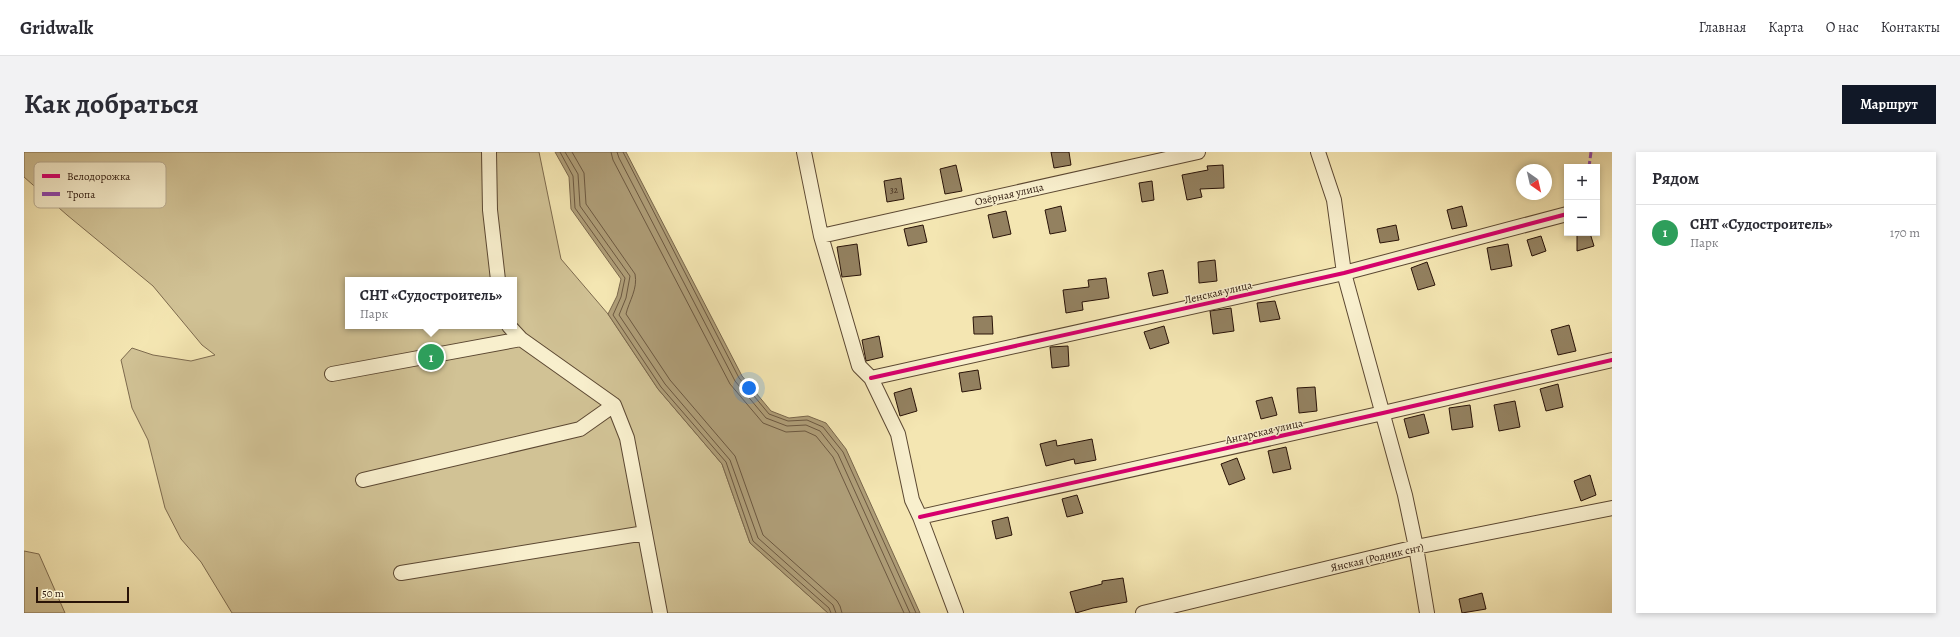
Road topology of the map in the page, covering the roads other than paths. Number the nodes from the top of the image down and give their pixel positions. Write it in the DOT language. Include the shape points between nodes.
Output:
graph roads {
  1 [pos="489,152"];
  2 [pos="804,152"];
  3 [pos="1198,152"];
  4 [pos="1318,152"];
  5 [pos="1564,215"];
  6 [pos="820,236"];
  7 [pos="1344,273"];
  8 [pos="498,277"];
  9 [pos="512,329"];
  10 [pos="521,339"];
  11 [pos="1612,360"];
  12 [pos="332,374"];
  13 [pos="871,378"];
  14 [pos="614,406"];
  15 [pos="1383,413"];
  16 [pos="363,480"];
  17 [pos="1612,508"];
  18 [pos="920,517"];
  19 [pos="645,533"];
  20 [pos="1416,547"];
  21 [pos="401,573"];
  22 [pos="660,613"];
  23 [pos="956,613"];
  24 [pos="1143,613"];
  25 [pos="1427,613"];
  1 -- 8 [label="street" via="490,210"];
  2 -- 6 [label="street"];
  3 -- 6 [label="street, Озёрная улица"];
  4 -- 7 [label="street" via="1334,200"];
  5 -- 7 [label="street, Ленская улица"];
  6 -- 13 [label="street" via="859,366"];
  7 -- 13 [label="street, Ленская улица"];
  7 -- 15 [label="street"];
  9 -- 10 [label="street"];
  10 -- 12 [label="street"];
  10 -- 14 [label="street"];
  11 -- 15 [label="street, Ангарская улица"];
  13 -- 18 [label="street" via="898,434 912,500"];
  14 -- 16 [label="street" via="580,429"];
  14 -- 19 [label="street" via="627,438"];
  15 -- 18 [label="street, Ангарская улица"];
  15 -- 20 [label="street"];
  17 -- 20 [label="street, Янская (Родник снт)"];
  18 -- 23 [label="street"];
  19 -- 21 [label="street"];
  19 -- 22 [label="street"];
  20 -- 24 [label="street, Янская (Родник снт)"];
  20 -- 25 [label="street"];
}
